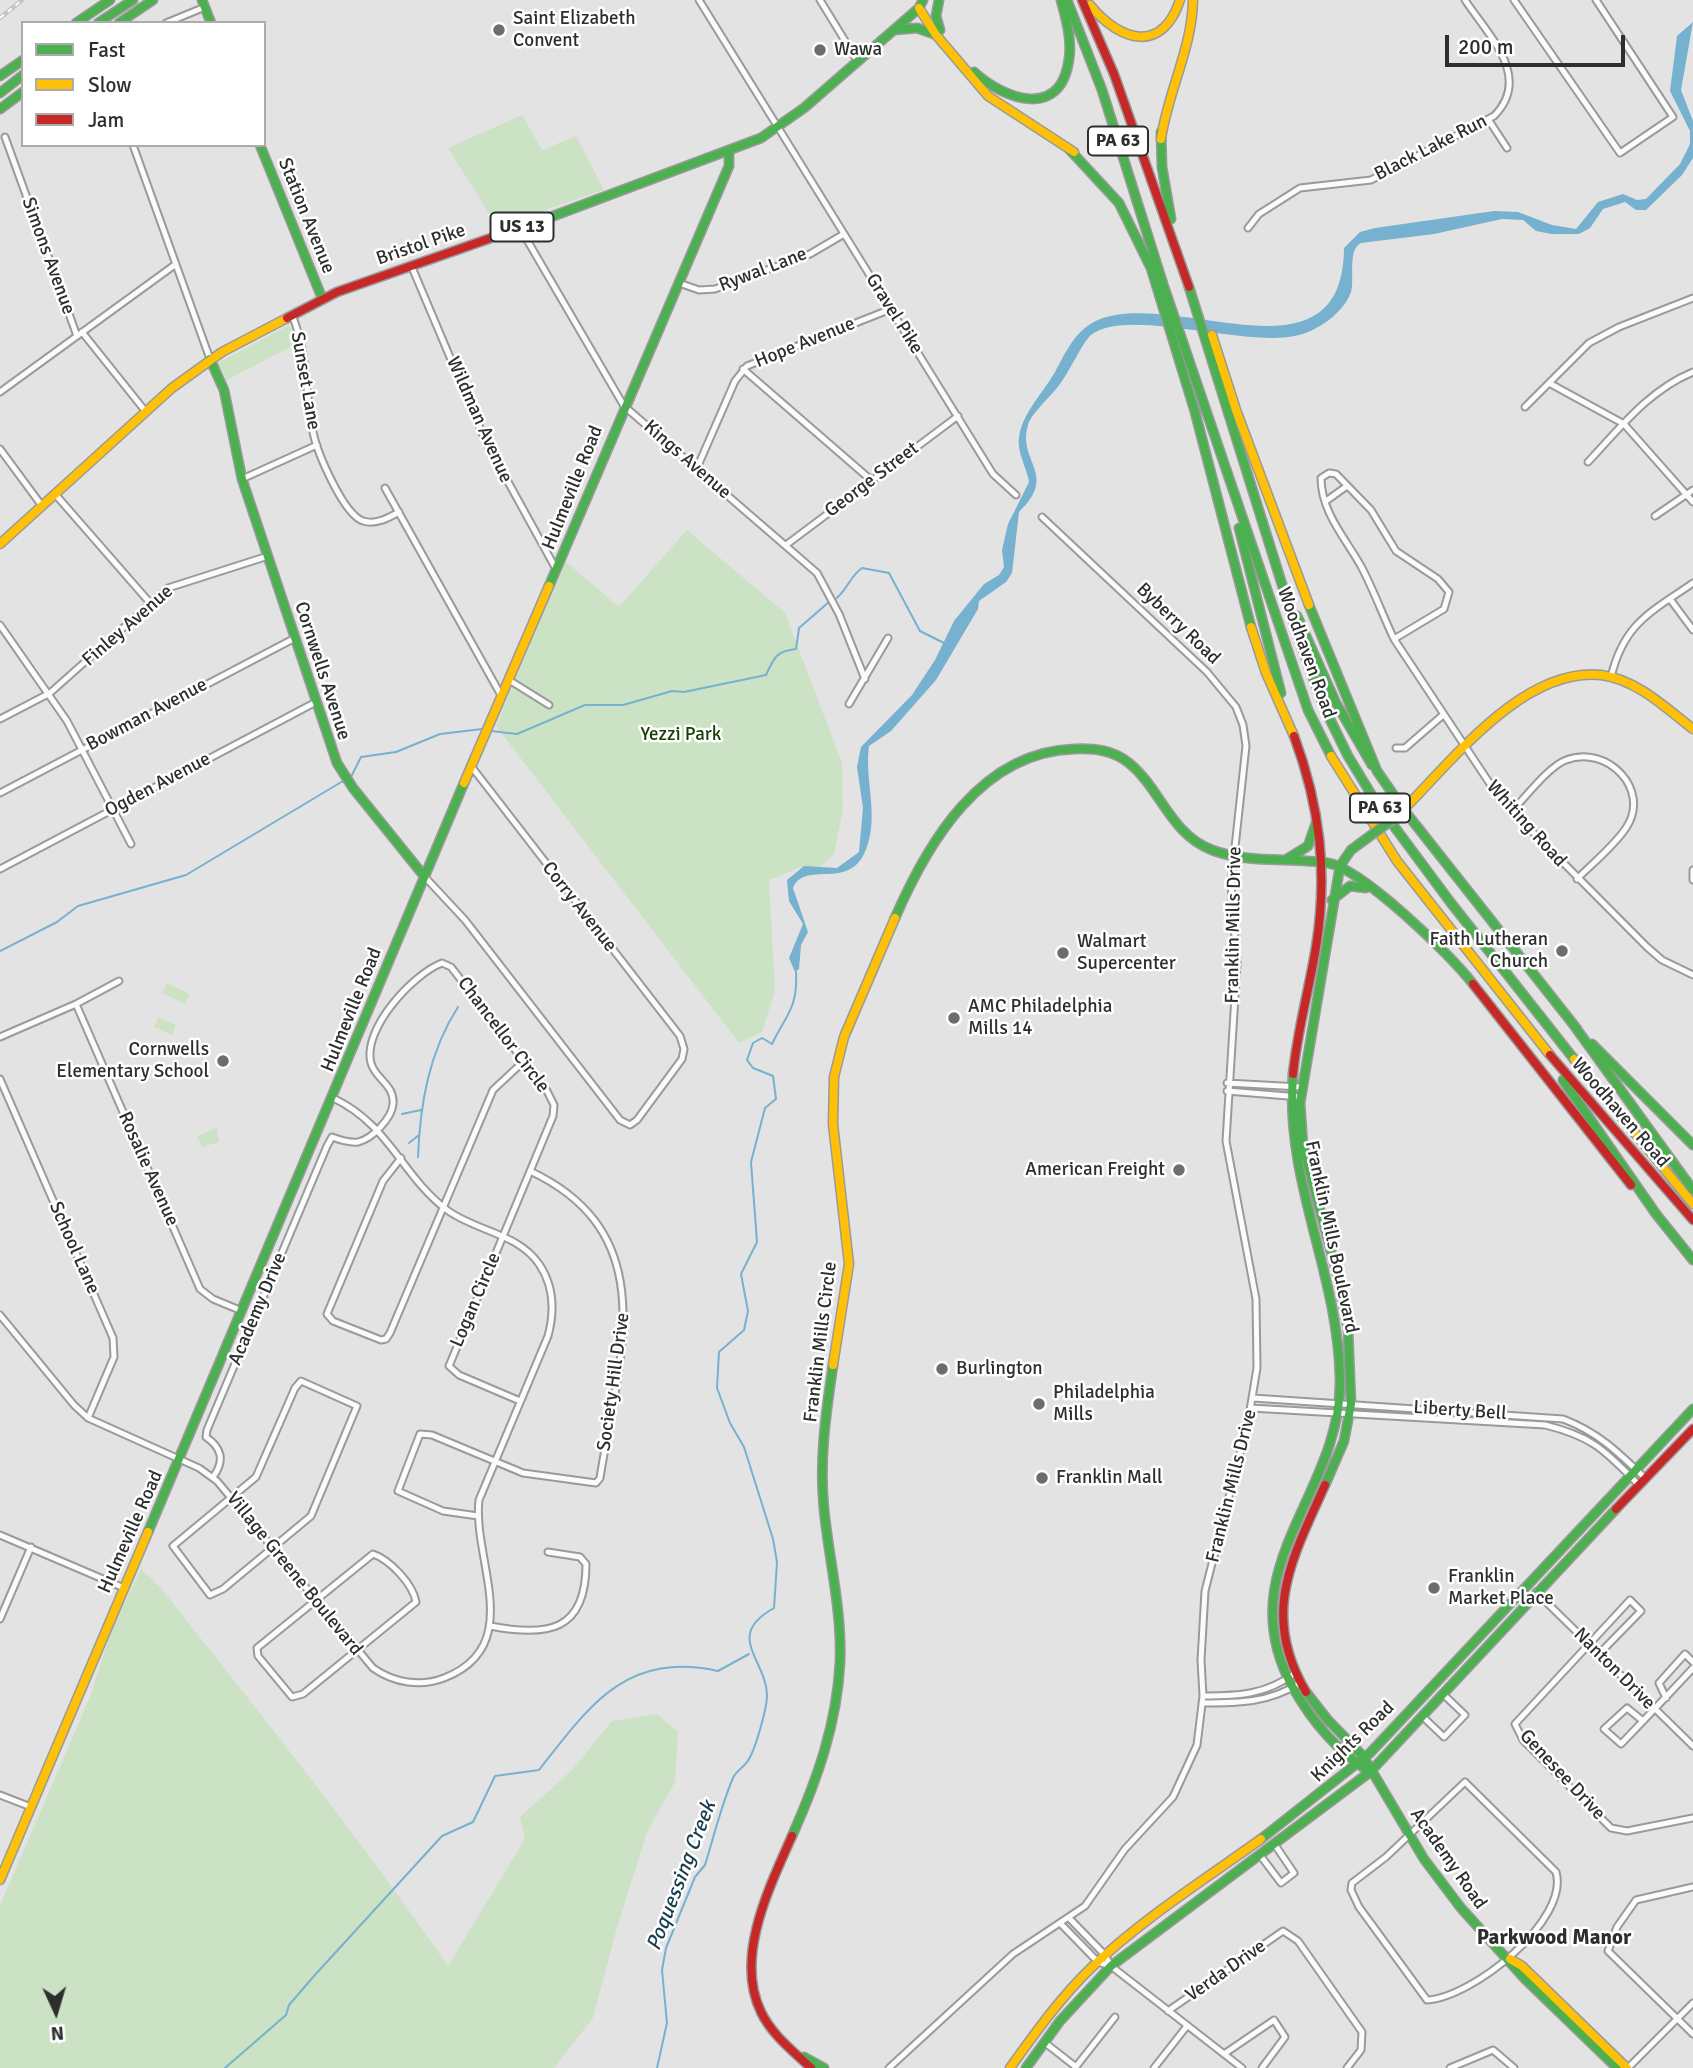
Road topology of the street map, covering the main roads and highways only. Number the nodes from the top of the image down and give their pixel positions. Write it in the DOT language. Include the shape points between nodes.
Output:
graph roads {
  1 [pos="110,0"];
  2 [pos="132,0"];
  3 [pos="153,0"];
  4 [pos="937,0"];
  5 [pos="1061,0"];
  6 [pos="1067,0"];
  7 [pos="1085,0"];
  8 [pos="1180,0"];
  9 [pos="1193,0"];
  10 [pos="203,4"];
  11 [pos="921,4"];
  12 [pos="79,21"];
  13 [pos="101,21"];
  14 [pos="122,21"];
  15 [pos="210,21"];
  16 [pos="894,30"];
  17 [pos="938,33"];
  18 [pos="21,61"];
  19 [pos="0,76"];
  20 [pos="21,77"];
  21 [pos="0,93"];
  22 [pos="21,93"];
  23 [pos="0,109"];
  24 [pos="1161,132"];
  25 [pos="261,147"];
  26 [pos="1069,149"];
  27 [pos="729,152"];
  28 [pos="1186,276"];
  29 [pos="1163,284"];
  30 [pos="322,298"];
  31 [pos="1170,313"];
  32 [pos="1202,316"];
  33 [pos="1176,333"];
  34 [pos="1209,336"];
  35 [pos="210,359"];
  36 [pos="1222,460"];
  37 [pos="0,544"];
  38 [pos="1275,564"];
  39 [pos="1693,729"];
  40 [pos="1294,736"];
  41 [pos="1377,771"];
  42 [pos="1317,810"];
  43 [pos="1404,810"];
  44 [pos="1283,860"];
  45 [pos="1323,863"];
  46 [pos="1340,866"];
  47 [pos="424,876"];
  48 [pos="1369,889"];
  49 [pos="1332,900"];
  50 [pos="1573,1024"];
  51 [pos="1530,1033"];
  52 [pos="1295,1091"];
  53 [pos="1693,1145"];
  54 [pos="1693,1190"];
  55 [pos="1693,1203"];
  56 [pos="1656,1214"];
  57 [pos="1693,1220"];
  58 [pos="1693,1260"];
  59 [pos="1693,1409"];
  60 [pos="1693,1429"];
  61 [pos="1296,1686"];
  62 [pos="1364,1758"];
  63 [pos="1357,1765"];
  64 [pos="1370,1772"];
  65 [pos="1252,1844"];
  66 [pos="1260,1856"];
  67 [pos="0,1881"];
  68 [pos="1508,1958"];
  69 [pos="1030,2040"];
  70 [pos="1042,2045"];
  71 [pos="792,2050"];
  72 [pos="811,2068"];
  73 [pos="824,2068"];
  74 [pos="1010,2068"];
  75 [pos="1026,2068"];
  76 [pos="1617,2068"];
  77 [pos="1628,2068"];
  1 -- 12 [label="main road"];
  2 -- 13 [label="main road"];
  3 -- 14 [label="main road"];
  4 -- 11 [label="main road, Bristol Pike / US 13"];
  4 -- 17 [label="main road"];
  5 -- 17 [label="main road" via="1068,64 1056,88 1033,100 1013,99 991,88"];
  6 -- 29 [label="main road, Woodhaven Road / PA 63" via="1106,101"];
  7 -- 8 [label="main road" via="1106,25 1138,38 1167,26"];
  7 -- 28 [label="main road, Woodhaven Road / PA 63"];
  9 -- 24 [label="main road" via="1191,31"];
  10 -- 15 [label="main road"];
  11 -- 16 [label="main road, Bristol Pike / US 13"];
  11 -- 17 [label="main road"];
  16 -- 17 [label="main road" via="917,28"];
  16 -- 27 [label="main road, Bristol Pike / US 13" via="778,128"];
  17 -- 26 [label="main road" via="995,102"];
  18 -- 19 [label="main road"];
  20 -- 21 [label="main road"];
  22 -- 23 [label="main road"];
  24 -- 28 [label="main road" via="1164,201"];
  24 -- 32 [label="main road" via="1171,219"];
  25 -- 30 [label="main road, Station Avenue"];
  26 -- 29 [label="main road" via="1097,170 1120,197"];
  26 -- 31 [label="main road" via="1119,203"];
  27 -- 30 [label="main road, Bristol Pike / US 13"];
  27 -- 47 [label="main road, Hulmeville Road" via="729,166"];
  28 -- 32 [label="main road, Woodhaven Road / PA 63"];
  29 -- 31 [label="main road, Woodhaven Road / PA 63"];
  30 -- 35 [label="main road, Bristol Pike / US 13"];
  31 -- 33 [label="main road, Woodhaven Road / PA 63"];
  32 -- 34 [label="main road, Woodhaven Road / PA 63"];
  33 -- 36 [label="main road, Woodhaven Road / PA 63"];
  33 -- 40 [label="main road" via="1247,614"];
  34 -- 38 [label="main road, Woodhaven Road / PA 63"];
  34 -- 41 [label="main road" via="1329,657"];
  35 -- 37 [label="main road, Bristol Pike / US 13"];
  35 -- 47 [label="main road, Cornwells Avenue" via="224,390 242,479 333,752 347,780"];
  36 -- 40 [label="main road"];
  36 -- 51 [label="main road, Woodhaven Road / PA 63" via="1308,710 1333,764 1419,891"];
  38 -- 41 [label="main road" via="1336,702"];
  38 -- 55 [label="main road, Woodhaven Road / PA 63" via="1324,707 1376,802 1572,1056"];
  39 -- 43 [label="main road" via="1660,699 1636,684 1611,677 1575,676 1532,688 1500,712"];
  40 -- 42 [label="main road, Woodhaven Road"];
  41 -- 43 [label="main road, Woodhaven Road"];
  42 -- 44 [label="main road" via="1311,842 1300,854"];
  42 -- 45 [label="main road, Woodhaven Road"];
  43 -- 46 [label="main road, bridge" via="1350,850"];
  43 -- 50 [label="main road, Woodhaven Road"];
  44 -- 45 [label="main road"];
  44 -- 71 [label="main road, Franklin Mills Circle" via="1205,847 1186,834 1132,764 1115,754 1091,748 1034,756 984,784 951,816 925,858 847,1033 834,1069 831,1117 848,1233 848,1282 822,1466 840,1673 821,1766 771,1887 751,1971 765,2019"];
  45 -- 46 [label="main road"];
  45 -- 52 [label="main road, Franklin Mills Boulevard"];
  46 -- 48 [label="main road, Woodhaven Road"];
  46 -- 49 [label="main road, Franklin Mills Boulevard"];
  47 -- 67 [label="main road, Hulmeville Road"];
  48 -- 49 [label="main road" via="1350,886"];
  48 -- 56 [label="main road, Woodhaven Road" via="1440,945 1590,1138"];
  49 -- 52 [label="main road, Franklin Mills Boulevard" via="1325,961"];
  50 -- 53 [label="main road, Woodhaven Road"];
  50 -- 54 [label="main road"];
  51 -- 56 [label="main road"];
  51 -- 57 [label="main road, Woodhaven Road / PA 63"];
  52 -- 61 [label="main road, Franklin Mills Boulevard" via="1303,1146 1348,1329 1352,1404 1344,1441 1284,1585 1283,1625"];
  52 -- 61 [label="main road, Franklin Mills Boulevard" via="1298,1173 1334,1310 1340,1403 1331,1444 1280,1556 1274,1582 1272,1634 1287,1679"];
  56 -- 58 [label="main road, Woodhaven Road"];
  59 -- 62 [label="main road, Knights Road"];
  60 -- 64 [label="main road, Knights Road"];
  61 -- 62 [label="main road, Franklin Mills Boulevard"];
  61 -- 63 [label="main road, Franklin Mills Boulevard" via="1310,1714"];
  62 -- 63 [label="main road, Knights Road"];
  62 -- 64 [label="main road, Academy Road"];
  63 -- 64 [label="main road, Academy Road"];
  63 -- 65 [label="main road, Knights Road"];
  64 -- 66 [label="main road, Knights Road"];
  64 -- 68 [label="main road, Academy Road" via="1457,1902"];
  65 -- 66 [label="main road"];
  65 -- 69 [label="main road, Knights Road" via="1101,1959"];
  66 -- 70 [label="main road, Knights Road" via="1111,1966"];
  68 -- 76 [label="main road, Academy Road"];
  68 -- 77 [label="main road, Academy Road" via="1522,1966"];
  69 -- 70 [label="main road"];
  69 -- 74 [label="main road, Knights Road"];
  70 -- 75 [label="main road, Knights Road"];
  71 -- 72 [label="main road, Franklin Mills Circle"];
  71 -- 73 [label="main road, Franklin Mills Circle"];
}
